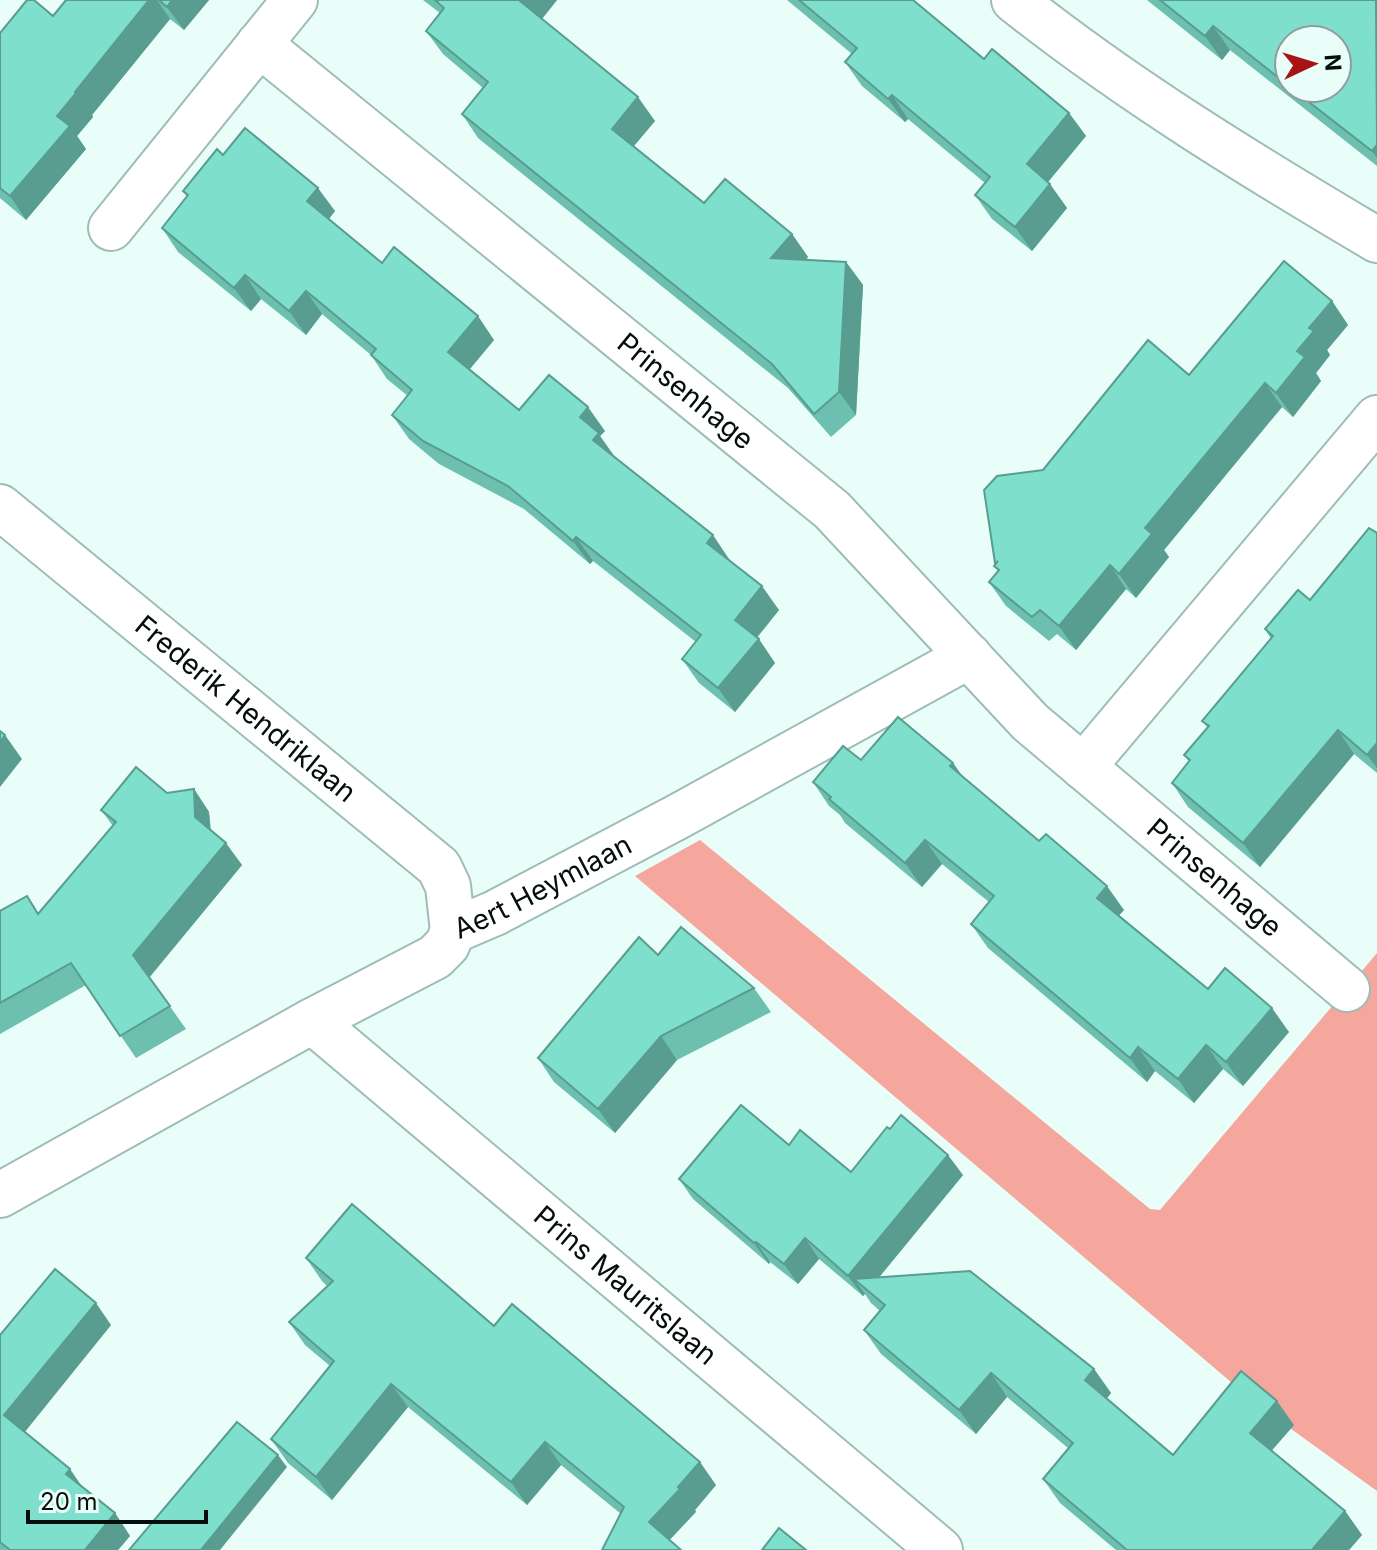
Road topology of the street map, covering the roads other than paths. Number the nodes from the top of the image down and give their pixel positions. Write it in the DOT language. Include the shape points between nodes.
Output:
graph roads {
  1 [pos="295,0"];
  2 [pos="1014,0"];
  3 [pos="259,44"];
  4 [pos="111,228"];
  5 [pos="1377,240"];
  6 [pos="1377,418"];
  7 [pos="0,507"];
  8 [pos="969,656"];
  9 [pos="1083,767"];
  10 [pos="453,931"];
  11 [pos="1347,989"];
  12 [pos="312,1021"];
  13 [pos="0,1195"];
  14 [pos="940,1550"];
  1 -- 3 [label="street"];
  2 -- 5 [label="street" via="1066,42 1244,161"];
  3 -- 4 [label="street"];
  3 -- 8 [label="street, Prinsenhage" via="832,510"];
  6 -- 9 [label="street"];
  7 -- 10 [label="street, Frederik Hendriklaan" via="439,867 448,886"];
  8 -- 9 [label="street, Prinsenhage" via="1030,722"];
  8 -- 10 [label="street, Aert Heymlaan" via="679,816"];
  9 -- 11 [label="street, Prinsenhage"];
  10 -- 12 [label="street, Aert Heymlaan" via="435,957"];
  12 -- 13 [label="street, Aert Heymlaan"];
  12 -- 14 [label="street, Prins Mauritslaan"];
}
